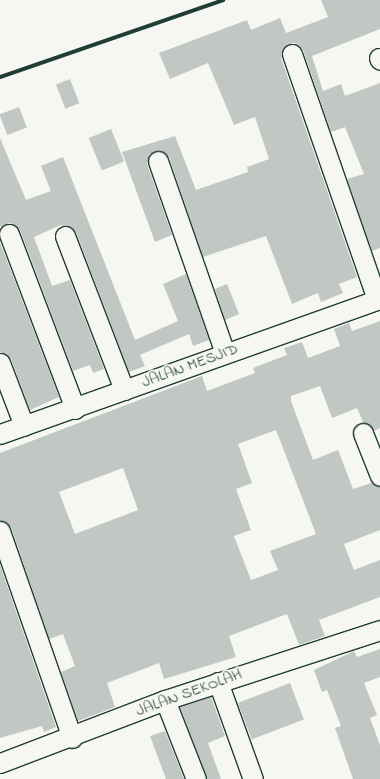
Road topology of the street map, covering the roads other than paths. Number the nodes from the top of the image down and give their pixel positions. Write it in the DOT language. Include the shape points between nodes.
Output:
graph roads {
  1 [pos="292,54"];
  2 [pos="158,161"];
  3 [pos="9,234"];
  4 [pos="65,236"];
  5 [pos="378,300"];
  6 [pos="226,353"];
  7 [pos="0,363"];
  8 [pos="124,390"];
  9 [pos="75,409"];
  10 [pos="24,426"];
  11 [pos="363,433"];
  12 [pos="0,434"];
  13 [pos="380,476"];
  14 [pos="0,531"];
  15 [pos="380,630"];
  16 [pos="218,682"];
  17 [pos="165,700"];
  18 [pos="72,738"];
  19 [pos="0,764"];
  20 [pos="196,779"];
  21 [pos="253,779"];
  1 -- 5 [label="street"];
  2 -- 6 [label="street"];
  3 -- 9 [label="street"];
  4 -- 8 [label="street"];
  5 -- 6 [label="street, JALAN MESJID"];
  6 -- 8 [label="street, JALAN MESJID"];
  7 -- 10 [label="street"];
  8 -- 9 [label="street, JALAN MESJID"];
  9 -- 10 [label="street, JALAN MESJID"];
  10 -- 12 [label="street, JALAN MESJID"];
  11 -- 13 [label="street"];
  14 -- 18 [label="street"];
  15 -- 16 [label="street, JALAN SEKOLAH"];
  16 -- 17 [label="street, JALAN SEKOLAH"];
  16 -- 21 [label="street"];
  17 -- 18 [label="street, JALAN SEKOLAH"];
  17 -- 20 [label="street"];
  18 -- 19 [label="street, JALAN SEKOLAH"];
}
